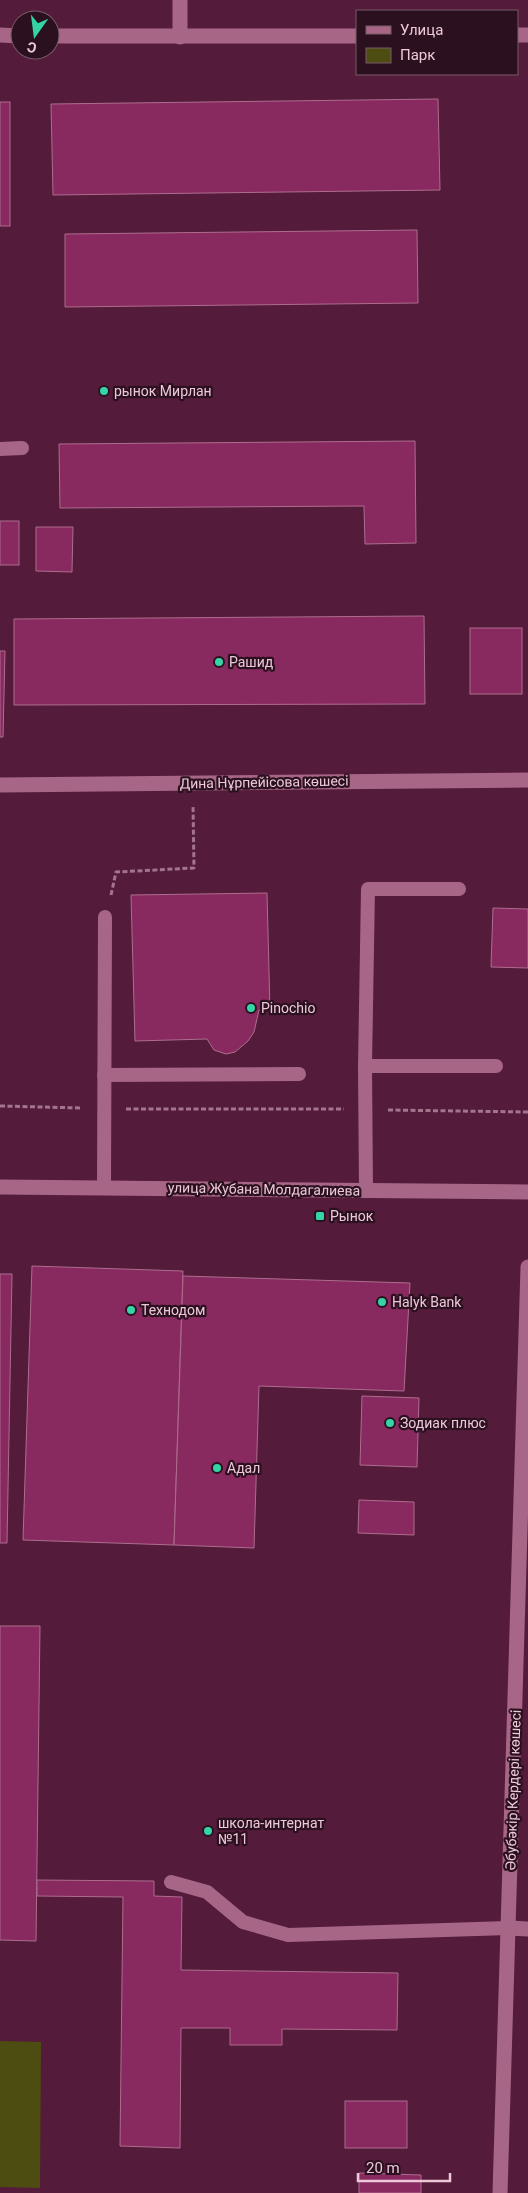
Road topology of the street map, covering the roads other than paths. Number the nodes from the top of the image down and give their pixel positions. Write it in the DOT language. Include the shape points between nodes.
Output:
graph roads {
  1 [pos="180,0"];
  2 [pos="60,36"];
  3 [pos="180,36"];
  4 [pos="356,36"];
  5 [pos="22,448"];
  6 [pos="0,449"];
  7 [pos="528,780"];
  8 [pos="0,784"];
  9 [pos="459,889"];
  10 [pos="105,917"];
  11 [pos="365,1066"];
  12 [pos="496,1066"];
  13 [pos="299,1074"];
  14 [pos="104,1075"];
  15 [pos="0,1187"];
  16 [pos="104,1188"];
  17 [pos="366,1190"];
  18 [pos="528,1192"];
  19 [pos="528,1267"];
  20 [pos="171,1882"];
  21 [pos="508,1928"];
  22 [pos="528,1929"];
  23 [pos="500,2193"];
  1 -- 3 [label="street"];
  2 -- 3 [label="street"];
  3 -- 4 [label="street"];
  5 -- 6 [label="lane"];
  7 -- 8 [label="street, Дина Нұрпейісова көшесі"];
  9 -- 11 [label="lane" via="368,889"];
  10 -- 14 [label="lane"];
  11 -- 12 [label="lane"];
  11 -- 17 [label="lane"];
  13 -- 14 [label="lane"];
  14 -- 16 [label="lane"];
  15 -- 16 [label="street, улица Жубана Молдагалиева"];
  16 -- 17 [label="street, улица Жубана Молдагалиева"];
  17 -- 18 [label="street, улица Жубана Молдагалиева"];
  19 -- 21 [label="street, Әбубәкір Кердері көшесі"];
  20 -- 21 [label="lane" via="207,1892 243,1922 288,1935"];
  21 -- 22 [label="street"];
  21 -- 23 [label="street, Әбубәкір Кердері көшесі"];
}
